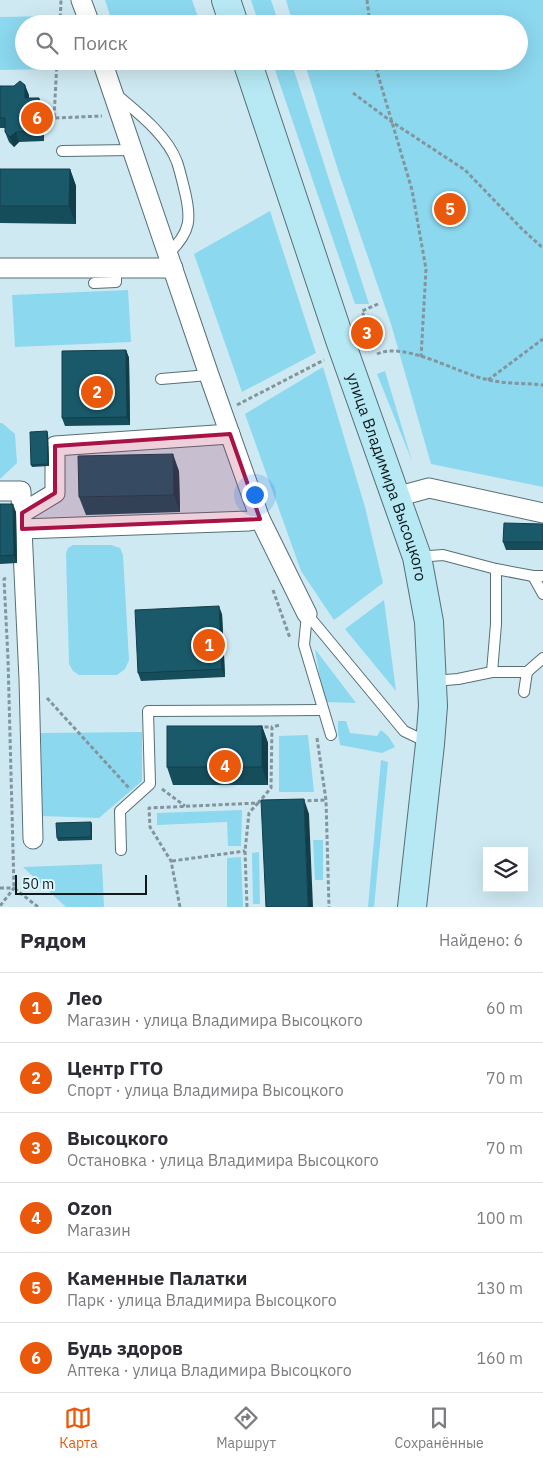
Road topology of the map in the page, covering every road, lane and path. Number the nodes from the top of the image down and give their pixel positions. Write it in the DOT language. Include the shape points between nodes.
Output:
graph roads {
  1 [pos="61,0"];
  2 [pos="82,0"];
  3 [pos="226,0"];
  4 [pos="367,0"];
  5 [pos="60,15"];
  6 [pos="87,15"];
  7 [pos="231,15"];
  8 [pos="369,15"];
  9 [pos="57,70"];
  10 [pos="105,70"];
  11 [pos="250,70"];
  12 [pos="378,70"];
  13 [pos="112,91"];
  14 [pos="353,94"];
  15 [pos="121,116"];
  16 [pos="392,122"];
  17 [pos="132,150"];
  18 [pos="62,151"];
  19 [pos="543,248"];
  20 [pos="170,261"];
  21 [pos="0,268"];
  22 [pos="116,268"];
  23 [pos="94,283"];
  24 [pos="378,304"];
  25 [pos="543,339"];
  26 [pos="373,341"];
  27 [pos="377,354"];
  28 [pos="421,357"];
  29 [pos="324,360"];
  30 [pos="209,375"];
  31 [pos="161,380"];
  32 [pos="488,380"];
  33 [pos="543,385"];
  34 [pos="243,402"];
  35 [pos="230,434"];
  36 [pos="0,491"];
  37 [pos="396,497"];
  38 [pos="543,513"];
  39 [pos="260,520"];
  40 [pos="22,521"];
  41 [pos="417,557"];
  42 [pos="24,566"];
  43 [pos="496,569"];
  44 [pos="538,576"];
  45 [pos="272,586"];
  46 [pos="543,594"];
  47 [pos="307,614"];
  48 [pos="292,641"];
  49 [pos="543,658"];
  50 [pos="8,659"];
  51 [pos="492,672"];
  52 [pos="527,672"];
  53 [pos="29,679"];
  54 [pos="432,681"];
  55 [pos="524,692"];
  56 [pos="317,710"];
  57 [pos="281,725"];
  58 [pos="272,726"];
  59 [pos="253,727"];
  60 [pos="331,735"];
  61 [pos="430,744"];
  62 [pos="159,787"];
  63 [pos="136,796"];
  64 [pos="326,800"];
  65 [pos="152,801"];
  66 [pos="296,801"];
  67 [pos="268,802"];
  68 [pos="258,803"];
  69 [pos="184,806"];
  70 [pos="149,808"];
  71 [pos="33,839"];
  72 [pos="121,850"];
  73 [pos="245,851"];
  74 [pos="171,861"];
  75 [pos="0,888"];
  76 [pos="14,888"];
  77 [pos="0,906"];
  78 [pos="38,907"];
  79 [pos="180,907"];
  80 [pos="248,907"];
  81 [pos="329,907"];
  82 [pos="412,907"];
  1 -- 5 [label="path"];
  2 -- 6 [label="street"];
  3 -- 7 [label="main road"];
  4 -- 8 [label="path"];
  9 -- 15 [label="path" via="54,118"];
  10 -- 13 [label="street"];
  11 -- 37 [label="main road, улица Владимира Высоцкого"];
  12 -- 16 [label="path"];
  13 -- 15 [label="street"];
  13 -- 20 [label="lane" via="145,118 170,147 177,162 189,214 186,232"];
  14 -- 16 [label="path"];
  15 -- 17 [label="street"];
  16 -- 19 [label="path" via="465,170"];
  16 -- 28 [label="path" via="412,190 426,269"];
  17 -- 18 [label="lane"];
  17 -- 20 [label="street"];
  20 -- 22 [label="street"];
  20 -- 30 [label="street"];
  21 -- 22 [label="street"];
  22 -- 23 [label="lane" via="116,282"];
  24 -- 26 [label="path" via="362,311"];
  25 -- 32 [label="path"];
  27 -- 28 [label="path" via="404,351"];
  28 -- 32 [label="path"];
  29 -- 34 [label="path"];
  30 -- 31 [label="lane"];
  30 -- 35 [label="street"];
  32 -- 33 [label="path"];
  35 -- 39 [label="street"];
  35 -- 40 [label="street" via="55,446 55,493"];
  36 -- 40 [label="street" via="21,491"];
  37 -- 38 [label="street" via="429,488"];
  37 -- 41 [label="main road, улица Владимира Высоцкого"];
  39 -- 40 [label="street"];
  39 -- 47 [label="street"];
  40 -- 42 [label="street"];
  41 -- 43 [label="lane" via="443,555"];
  41 -- 54 [label="main road, улица Владимира Высоцкого" via="430,622"];
  42 -- 50 [label="path" via="4,579"];
  42 -- 53 [label="street"];
  43 -- 44 [label="lane"];
  43 -- 51 [label="lane"];
  44 -- 46 [label="lane"];
  45 -- 48 [label="path"];
  47 -- 56 [label="lane" via="304,645"];
  47 -- 61 [label="lane" via="404,731"];
  49 -- 52 [label="lane"];
  50 -- 53 [label="path"];
  50 -- 76 [label="path"];
  51 -- 52 [label="lane"];
  51 -- 54 [label="lane"];
  52 -- 55 [label="lane"];
  53 -- 63 [label="path"];
  53 -- 71 [label="street"];
  54 -- 61 [label="main road, улица Владимира Высоцкого"];
  56 -- 60 [label="lane"];
  56 -- 63 [label="lane" via="148,711 150,784"];
  56 -- 64 [label="path"];
  57 -- 58 [label="path"];
  58 -- 59 [label="path"];
  58 -- 68 [label="path" via="271,788"];
  61 -- 82 [label="main road, улица Владимира Высоцкого"];
  62 -- 69 [label="path"];
  63 -- 70 [label="path"];
  63 -- 72 [label="lane" via="120,811"];
  64 -- 66 [label="path"];
  64 -- 81 [label="path"];
  65 -- 70 [label="path"];
  67 -- 68 [label="path"];
  68 -- 69 [label="path"];
  68 -- 73 [label="path" via="249,813"];
  69 -- 70 [label="path"];
  70 -- 74 [label="path" via="150,827"];
  73 -- 74 [label="path"];
  73 -- 80 [label="path"];
  74 -- 79 [label="path"];
  75 -- 76 [label="path"];
  76 -- 77 [label="path"];
  76 -- 78 [label="path"];
}
